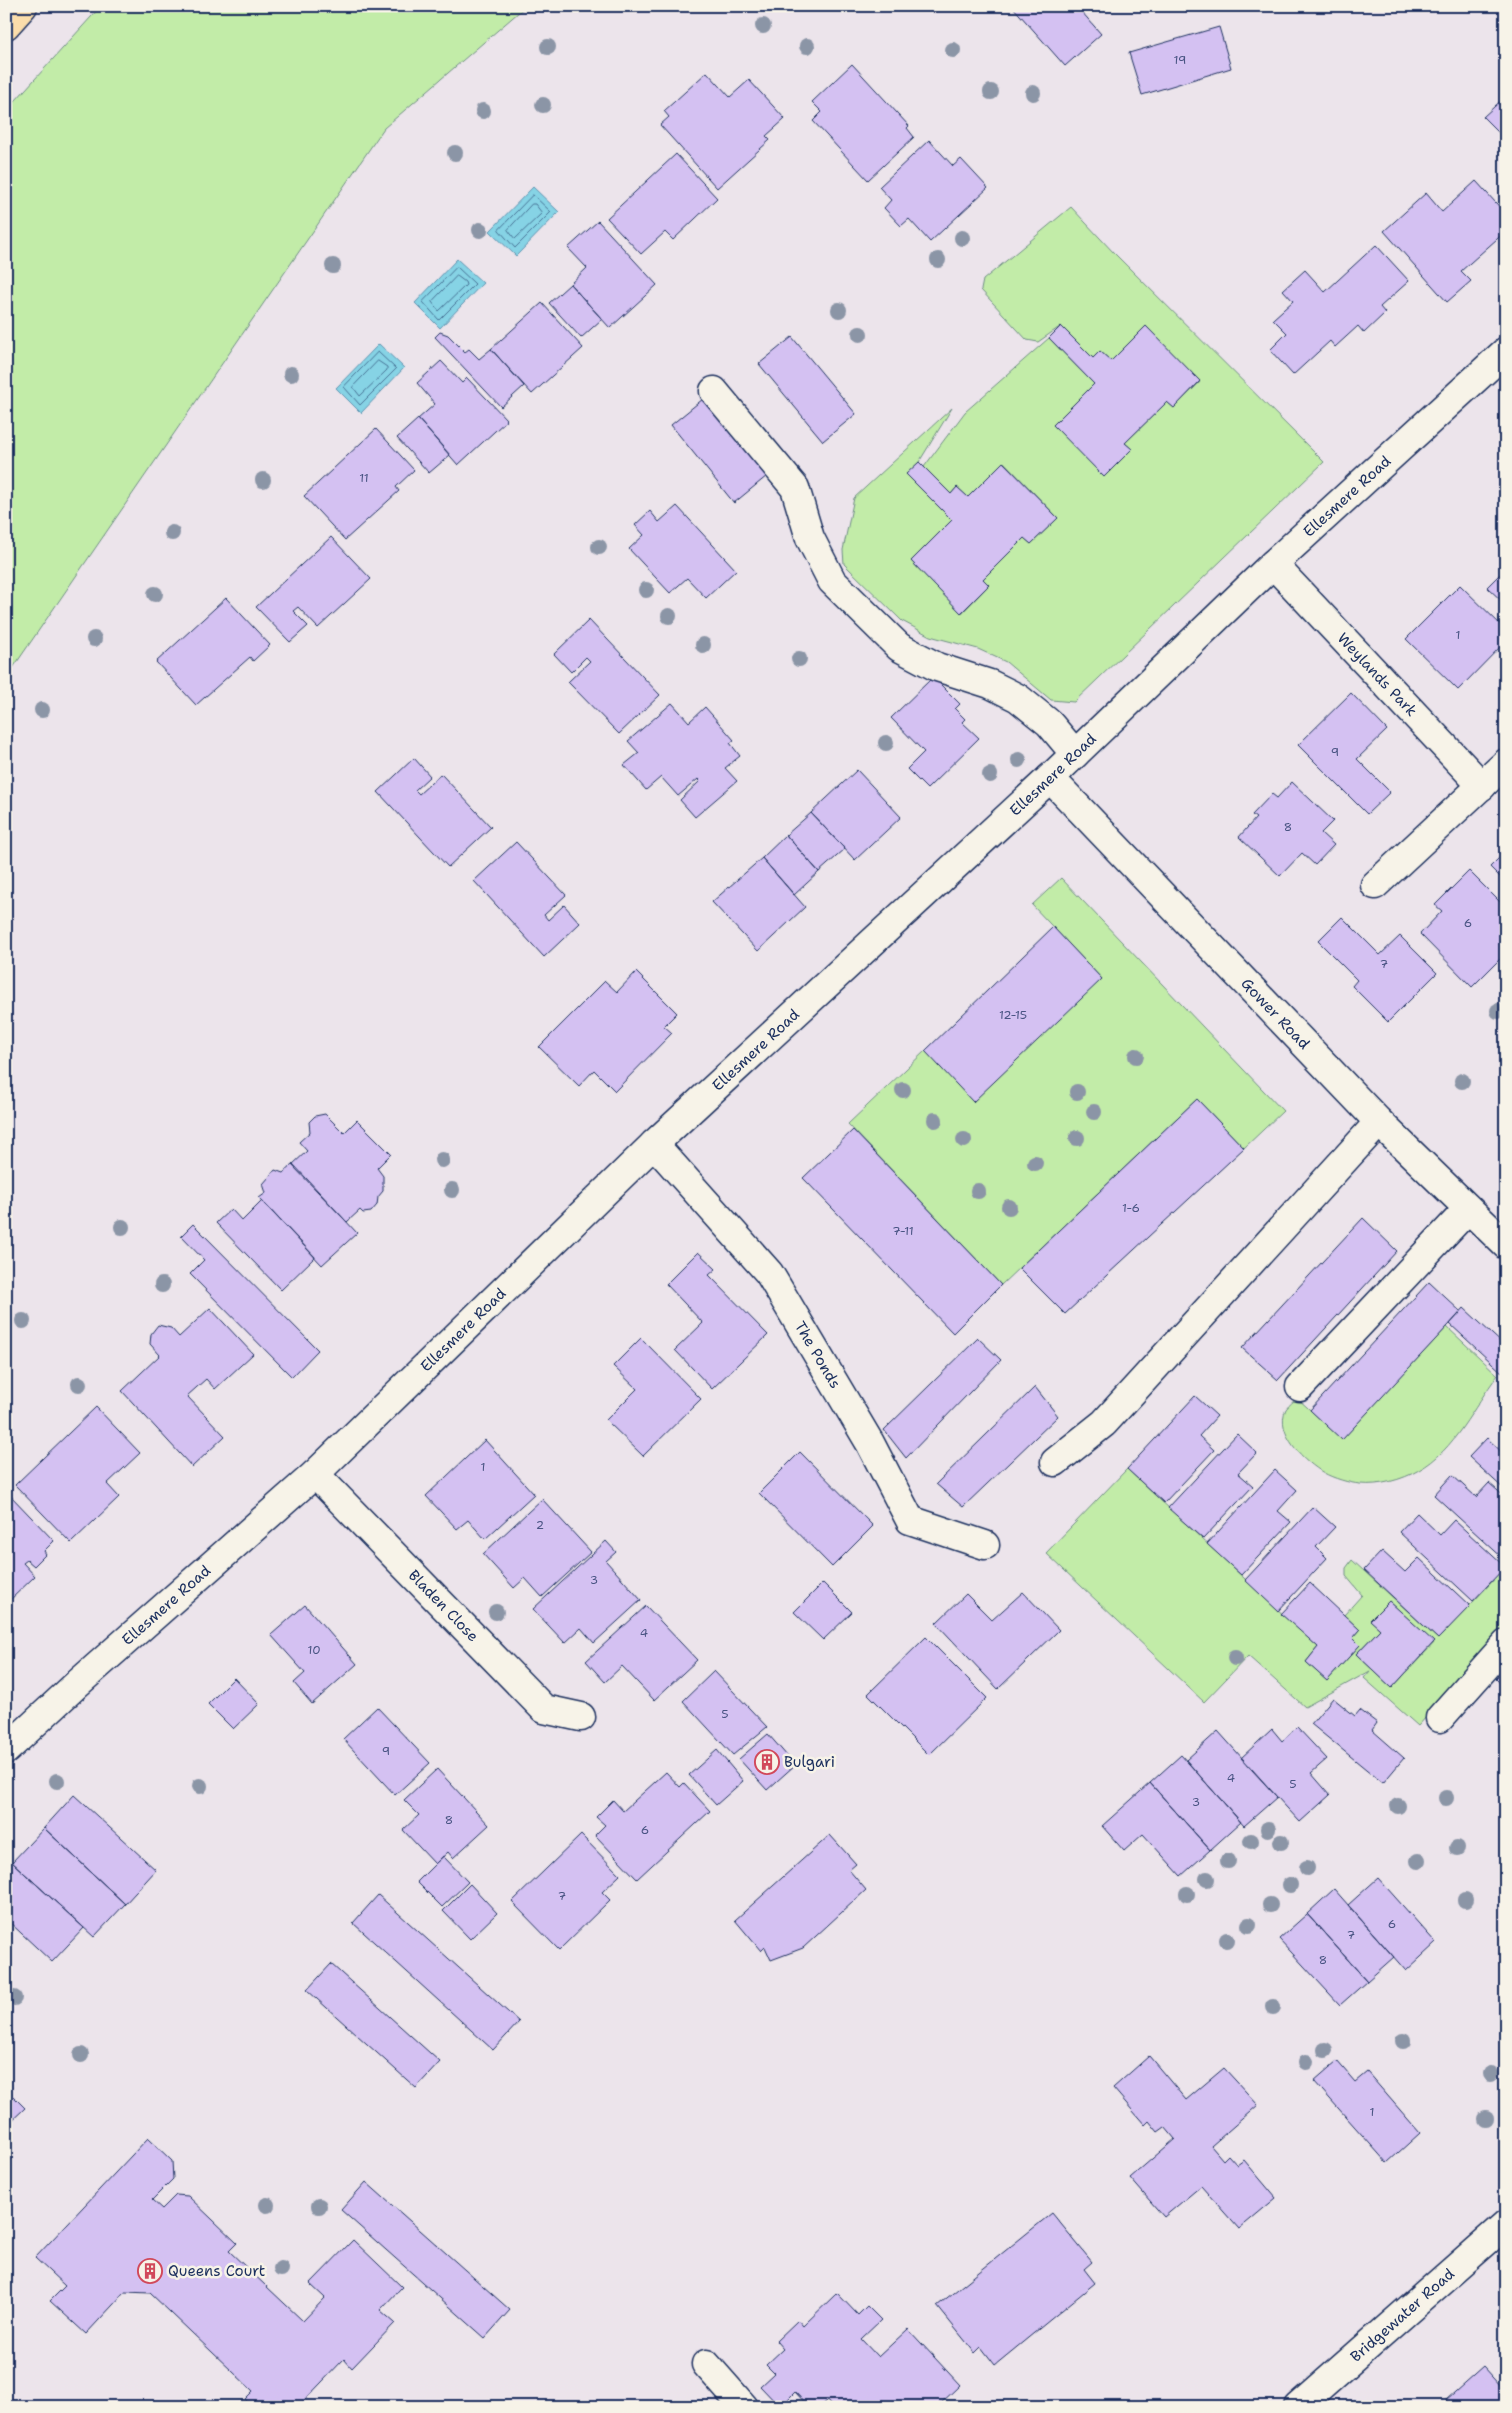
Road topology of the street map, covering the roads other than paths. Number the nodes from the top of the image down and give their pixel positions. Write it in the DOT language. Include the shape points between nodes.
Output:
graph roads {
  1 [pos="24,6"];
  2 [pos="6,25"];
  3 [pos="1506,351"];
  4 [pos="714,391"];
  5 [pos="1273,564"];
  6 [pos="1075,754"];
  7 [pos="1506,763"];
  8 [pos="1050,778"];
  9 [pos="1482,786"];
  10 [pos="1375,884"];
  11 [pos="1378,1122"];
  12 [pos="654,1144"];
  13 [pos="1468,1209"];
  14 [pos="1506,1245"];
  15 [pos="1300,1387"];
  16 [pos="1055,1462"];
  17 [pos="315,1474"];
  18 [pos="984,1545"];
  19 [pos="1506,1644"];
  20 [pos="581,1717"];
  21 [pos="1440,1718"];
  22 [pos="6,1750"];
  23 [pos="1506,2224"];
  24 [pos="706,2364"];
  25 [pos="744,2407"];
  26 [pos="1298,2407"];
  1 -- 2 [label="main road"];
  3 -- 5 [label="street, Ellesmere Road"];
  4 -- 6 [label="street" via="795,488 810,538 832,581 899,647 937,667 990,684 1018,698 1049,723"];
  5 -- 6 [label="street, Ellesmere Road"];
  5 -- 9 [label="street, Weylands Park"];
  6 -- 8 [label="street, Ellesmere Road"];
  7 -- 9 [label="street"];
  8 -- 11 [label="street, Gower Road"];
  8 -- 12 [label="street, Ellesmere Road"];
  9 -- 10 [label="street"];
  11 -- 13 [label="street, Gower Road"];
  11 -- 16 [label="street" via="1104,1423"];
  12 -- 17 [label="street, Ellesmere Road"];
  12 -- 18 [label="street, The Ponds" via="769,1274 870,1443 910,1520"];
  13 -- 14 [label="street, Gower Road"];
  13 -- 15 [label="street"];
  17 -- 20 [label="street, Bladen Close" via="544,1709"];
  17 -- 22 [label="street, Ellesmere Road"];
  19 -- 21 [label="street"];
  23 -- 26 [label="street, Bridgewater Road"];
  24 -- 25 [label="street"];
}
